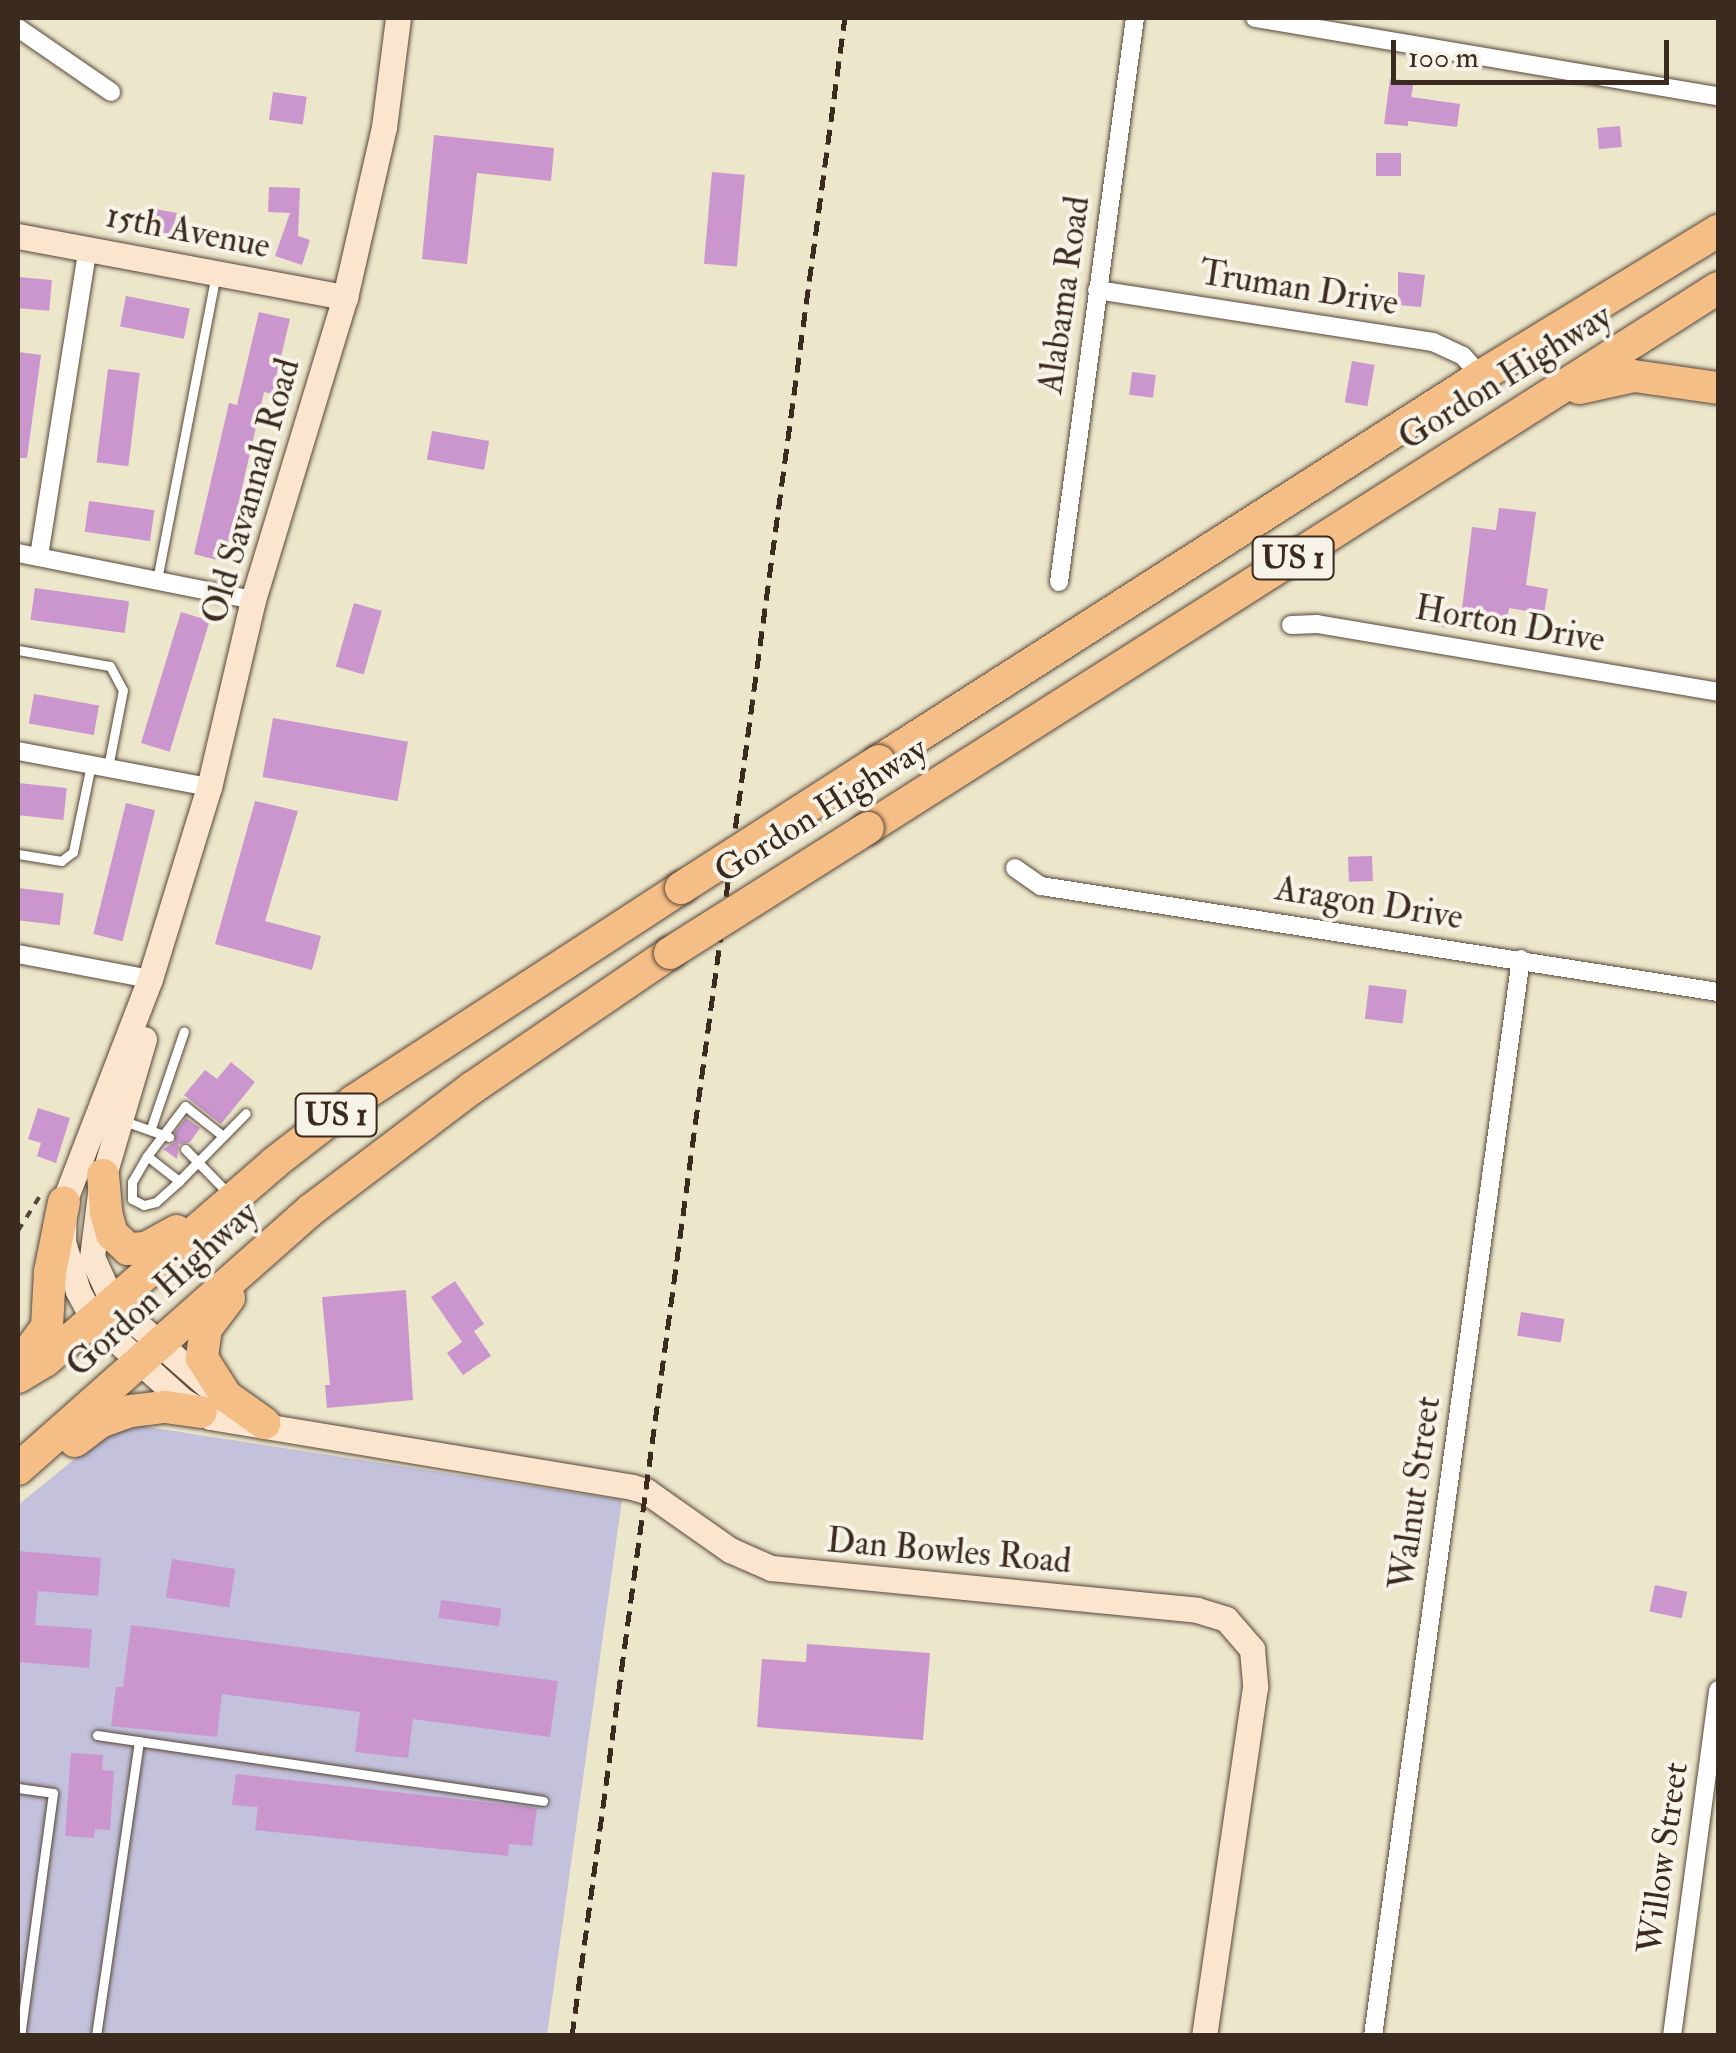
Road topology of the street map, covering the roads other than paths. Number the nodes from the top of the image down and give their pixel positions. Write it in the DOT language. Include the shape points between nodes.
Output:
graph roads {
  1 [pos="398,18"];
  2 [pos="1135,18"];
  3 [pos="1255,18"];
  4 [pos="18,28"];
  5 [pos="111,92"];
  6 [pos="1718,96"];
  7 [pos="1718,231"];
  8 [pos="18,236"];
  9 [pos="88,247"];
  10 [pos="217,272"];
  11 [pos="1718,288"];
  12 [pos="1096,290"];
  13 [pos="346,296"];
  14 [pos="1480,376"];
  15 [pos="1718,388"];
  16 [pos="1555,392"];
  17 [pos="18,552"];
  18 [pos="39,556"];
  19 [pos="157,580"];
  20 [pos="1059,582"];
  21 [pos="253,600"];
  22 [pos="1291,625"];
  23 [pos="18,650"];
  24 [pos="1718,692"];
  25 [pos="18,750"];
  26 [pos="100,765"];
  27 [pos="208,787"];
  28 [pos="18,854"];
  29 [pos="1015,868"];
  30 [pos="18,954"];
  31 [pos="1520,959"];
  32 [pos="150,979"];
  33 [pos="1718,992"];
  34 [pos="184,1031"];
  35 [pos="246,1113"];
  36 [pos="118,1120"];
  37 [pos="151,1128"];
  38 [pos="166,1135"];
  39 [pos="223,1136"];
  40 [pos="185,1149"];
  41 [pos="147,1156"];
  42 [pos="198,1161"];
  43 [pos="104,1175"];
  44 [pos="178,1182"];
  45 [pos="233,1198"];
  46 [pos="64,1202"];
  47 [pos="288,1230"];
  48 [pos="103,1311"];
  49 [pos="150,1352"];
  50 [pos="18,1366"];
  51 [pos="18,1377"];
  52 [pos="201,1412"];
  53 [pos="264,1423"];
  54 [pos="18,1469"];
  55 [pos="18,1489"];
  56 [pos="1718,1690"];
  57 [pos="97,1735"];
  58 [pos="139,1741"];
  59 [pos="18,1788"];
  60 [pos="543,1802"];
  61 [pos="20,2036"];
  62 [pos="96,2036"];
  63 [pos="1204,2036"];
  64 [pos="1373,2036"];
  65 [pos="1672,2036"];
  1 -- 13 [label="street, Old Savannah Road" via="384,127"];
  2 -- 12 [label="street, Alabama Road"];
  3 -- 6 [label="street"];
  4 -- 5 [label="street"];
  7 -- 14 [label="highway, Gordon Highway / US 1"];
  8 -- 9 [label="street, 15th Avenue"];
  9 -- 10 [label="street, 15th Avenue"];
  9 -- 18 [label="street"];
  10 -- 13 [label="street, 15th Avenue"];
  10 -- 19 [label="lane"];
  11 -- 16 [label="highway, Gordon Highway / US 1"];
  12 -- 14 [label="street, Truman Drive" via="1433,342 1463,356"];
  12 -- 20 [label="street, Alabama Road"];
  13 -- 21 [label="street, Old Savannah Road"];
  14 -- 45 [label="highway, Gordon Highway / US 1, bridge" via="382,1082"];
  15 -- 16 [label="highway" via="1634,376"];
  16 -- 47 [label="highway, Gordon Highway / US 1, bridge" via="670,953 472,1088"];
  17 -- 18 [label="street"];
  18 -- 19 [label="street"];
  19 -- 21 [label="street"];
  21 -- 27 [label="street, Old Savannah Road"];
  22 -- 24 [label="street, Horton Drive" via="1317,624"];
  23 -- 26 [label="lane" via="110,666 123,690"];
  25 -- 26 [label="street"];
  26 -- 27 [label="street"];
  26 -- 28 [label="lane" via="73,852 60,862"];
  27 -- 32 [label="street, Old Savannah Road"];
  29 -- 31 [label="street, Aragon Drive" via="1041,886"];
  30 -- 32 [label="street"];
  31 -- 33 [label="street, Aragon Drive"];
  31 -- 64 [label="street, Walnut Street"];
  32 -- 36 [label="street, Old Savannah Road" via="151,1018"];
  32 -- 46 [label="street, Old Savannah Road"];
  34 -- 37 [label="lane"];
  35 -- 39 [label="lane"];
  36 -- 37 [label="lane"];
  36 -- 43 [label="street, Old Savannah Road"];
  37 -- 38 [label="lane"];
  38 -- 39 [label="lane" via="185,1106"];
  38 -- 41 [label="lane"];
  39 -- 42 [label="lane"];
  40 -- 42 [label="lane"];
  41 -- 44 [label="lane"];
  41 -- 44 [label="lane" via="132,1182 132,1199 156,1202"];
  42 -- 44 [label="lane"];
  42 -- 45 [label="lane"];
  43 -- 45 [label="highway" via="112,1234 128,1249 146,1248"];
  43 -- 48 [label="street, Old Savannah Road" via="92,1234"];
  45 -- 48 [label="highway, Gordon Highway / US 1"];
  46 -- 48 [label="street, Old Savannah Road" via="67,1262"];
  46 -- 50 [label="highway" via="47,1327"];
  47 -- 49 [label="highway, Gordon Highway / US 1"];
  47 -- 53 [label="highway" via="215,1314 201,1342 214,1382"];
  48 -- 49 [label="street, Old Savannah Road"];
  48 -- 51 [label="highway, Gordon Highway / US 1"];
  49 -- 52 [label="street, Dan Bowles Road"];
  49 -- 53 [label="street, Dan Bowles Road"];
  49 -- 54 [label="highway, Gordon Highway / US 1"];
  52 -- 53 [label="street, Dan Bowles Road"];
  52 -- 55 [label="highway" via="145,1408 100,1422"];
  53 -- 63 [label="street, Dan Bowles Road" via="646,1490 730,1550 771,1568 1197,1610 1226,1619 1252,1648 1255,1686"];
  56 -- 65 [label="street, Willow Street"];
  57 -- 58 [label="lane"];
  58 -- 60 [label="lane"];
  58 -- 62 [label="lane"];
  59 -- 61 [label="lane" via="53,1793"];
}
